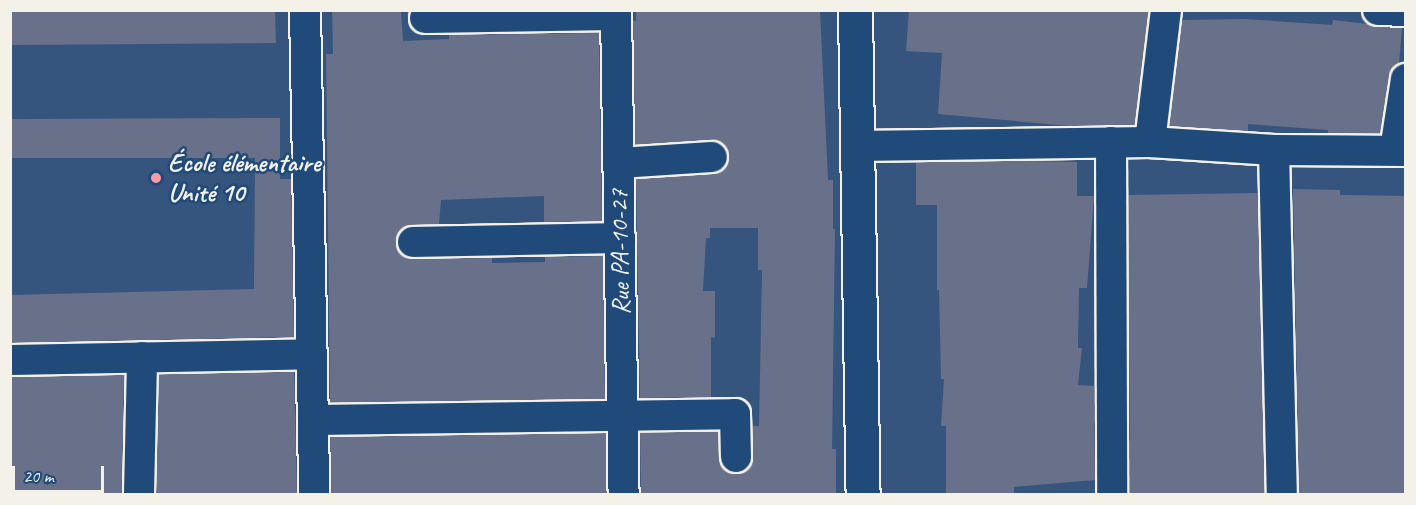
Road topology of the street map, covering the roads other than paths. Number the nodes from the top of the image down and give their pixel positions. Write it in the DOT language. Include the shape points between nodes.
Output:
graph roads {
  1 [pos="305,10"];
  2 [pos="855,10"];
  3 [pos="1166,10"];
  4 [pos="1378,10"];
  5 [pos="1406,11"];
  6 [pos="616,13"];
  7 [pos="425,18"];
  8 [pos="1406,79"];
  9 [pos="1111,142"];
  10 [pos="1150,142"];
  11 [pos="857,146"];
  12 [pos="1274,150"];
  13 [pos="1400,151"];
  14 [pos="712,157"];
  15 [pos="619,163"];
  16 [pos="620,238"];
  17 [pos="413,242"];
  18 [pos="312,354"];
  19 [pos="142,357"];
  20 [pos="10,360"];
  21 [pos="623,415"];
  22 [pos="313,420"];
  23 [pos="736,457"];
  24 [pos="139,495"];
  25 [pos="314,495"];
  26 [pos="624,495"];
  27 [pos="863,495"];
  28 [pos="1112,495"];
  29 [pos="1282,495"];
  1 -- 18 [label="street"];
  2 -- 11 [label="street"];
  3 -- 10 [label="street"];
  4 -- 5 [label="street"];
  6 -- 7 [label="street"];
  6 -- 15 [label="street, Rue PA-10-27"];
  8 -- 13 [label="street"];
  9 -- 10 [label="street"];
  9 -- 11 [label="street"];
  9 -- 28 [label="street"];
  10 -- 12 [label="street"];
  11 -- 27 [label="street"];
  12 -- 13 [label="street"];
  12 -- 29 [label="street"];
  14 -- 15 [label="street"];
  15 -- 16 [label="street, Rue PA-10-27"];
  16 -- 17 [label="street"];
  16 -- 21 [label="street, Rue PA-10-27"];
  18 -- 19 [label="street"];
  18 -- 22 [label="street"];
  19 -- 20 [label="street"];
  19 -- 24 [label="street"];
  21 -- 22 [label="street"];
  21 -- 23 [label="street" via="735,414"];
  21 -- 26 [label="street, Rue PA-10-27"];
  22 -- 25 [label="street"];
}
